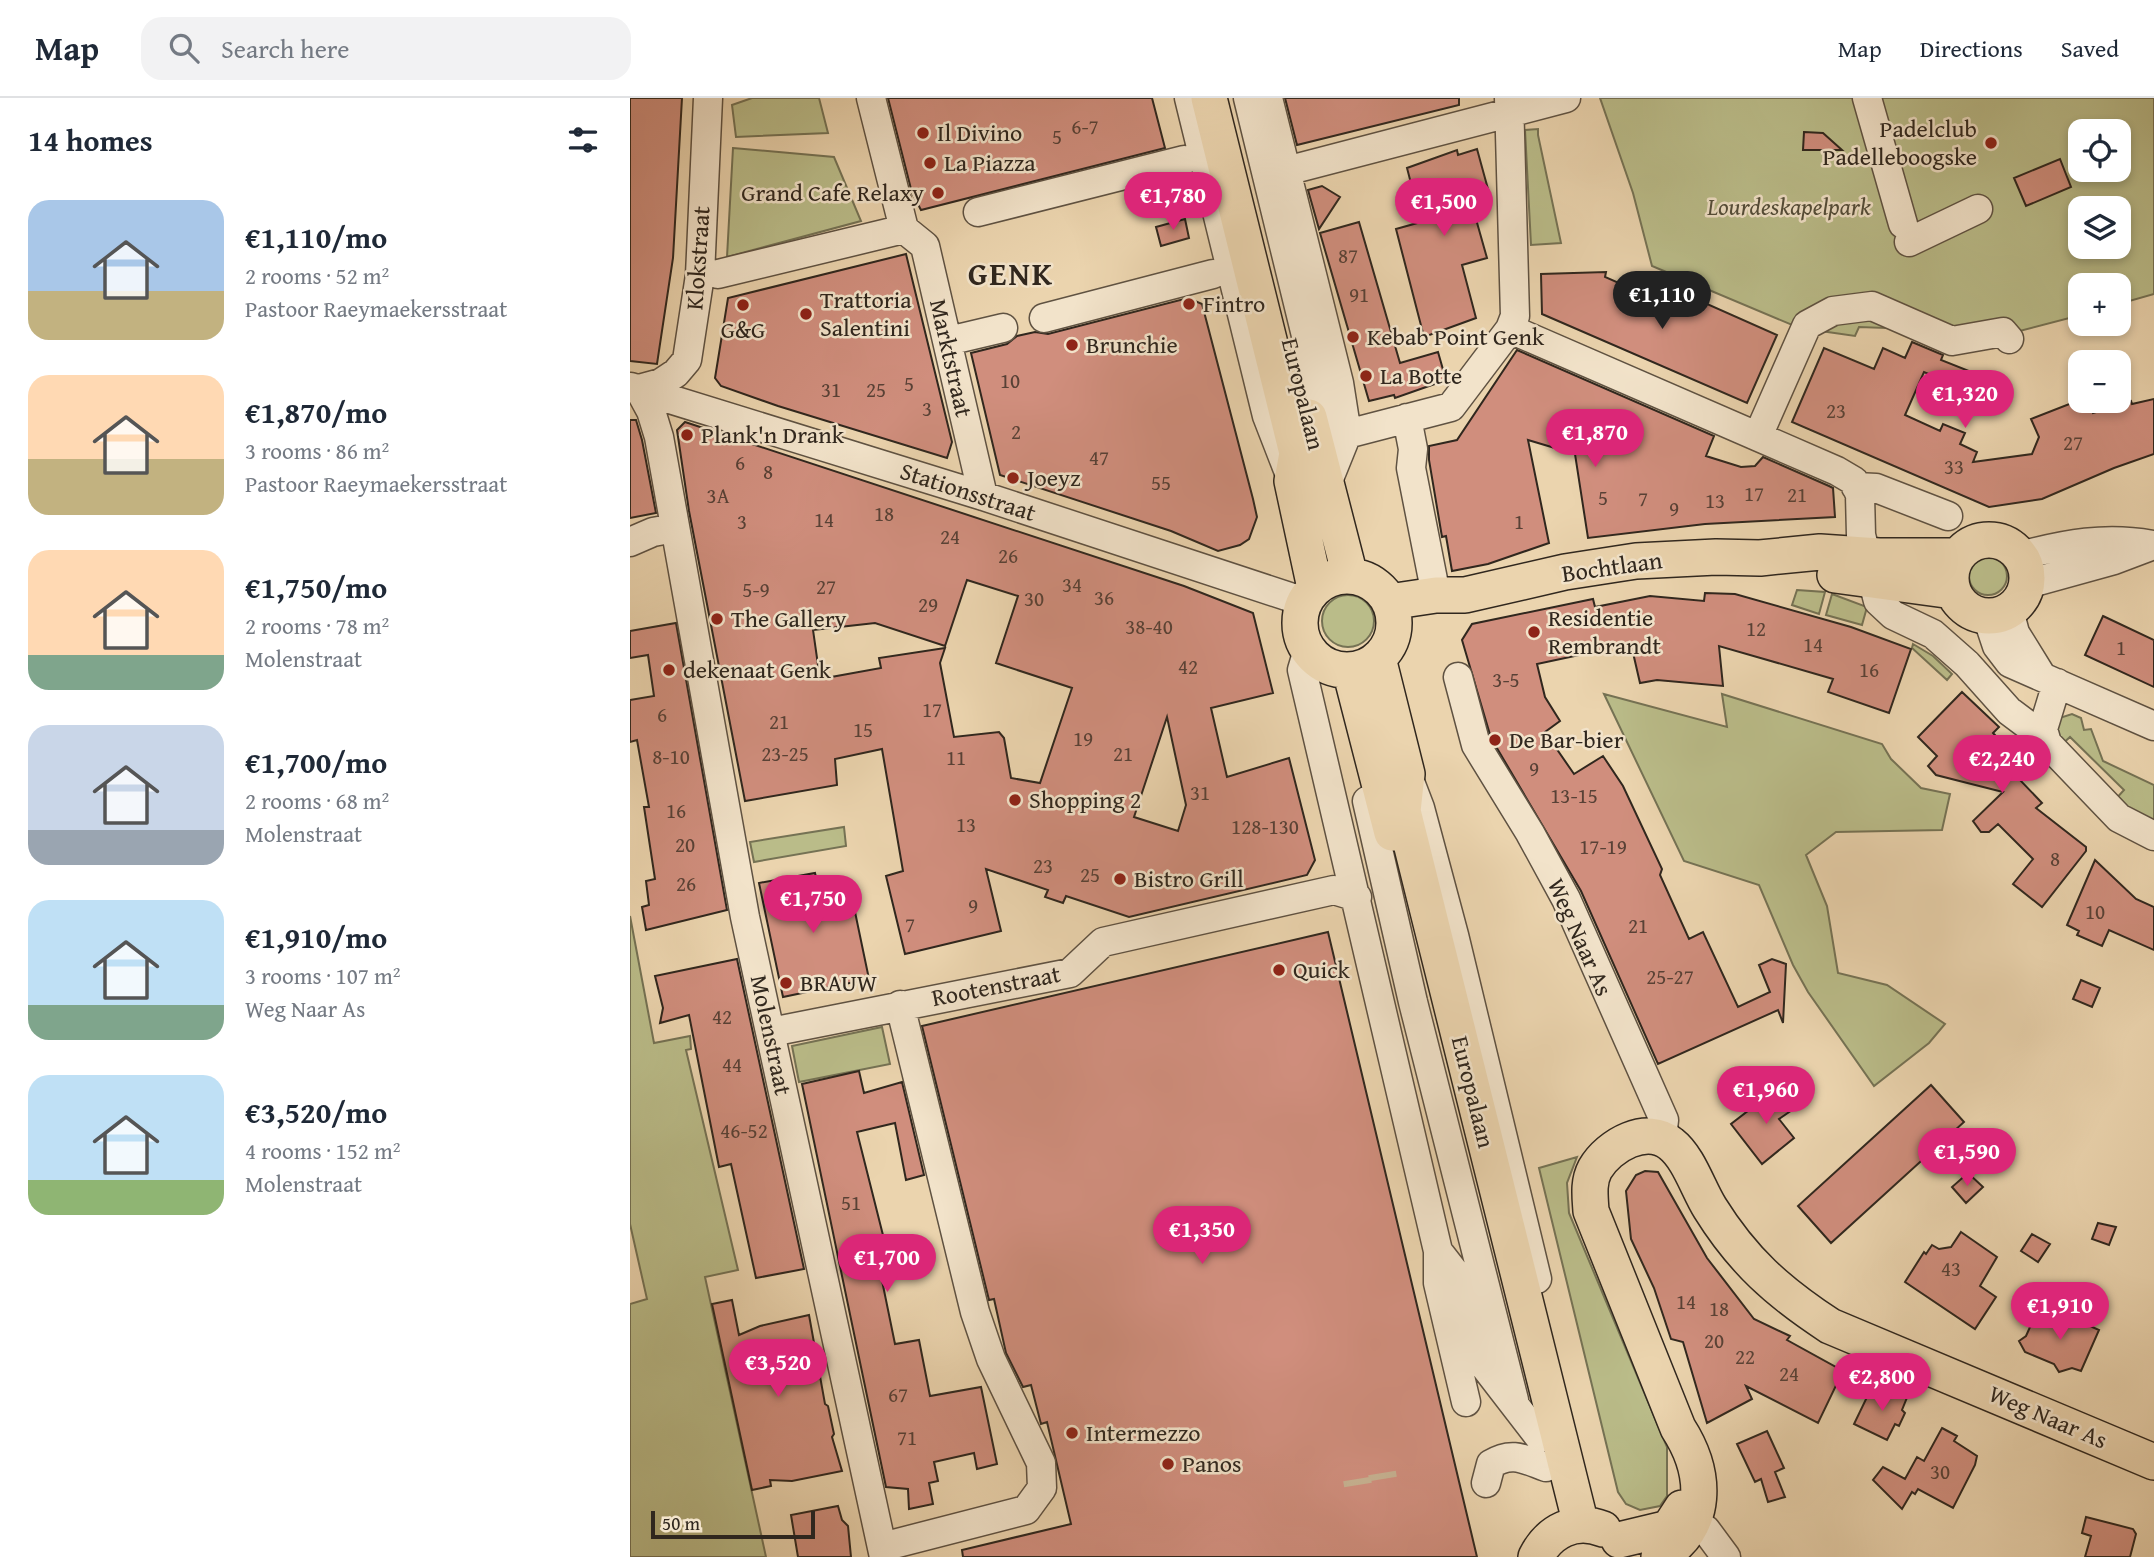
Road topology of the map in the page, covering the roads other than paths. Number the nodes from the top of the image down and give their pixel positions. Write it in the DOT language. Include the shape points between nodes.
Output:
graph roads {
  1 [pos="708,98"];
  2 [pos="871,98"];
  3 [pos="1170,98"];
  4 [pos="1189,98"];
  5 [pos="1209,98"];
  6 [pos="1228,98"];
  7 [pos="1248,98"];
  8 [pos="1268,98"];
  9 [pos="1566,98"];
  10 [pos="1867,98"];
  11 [pos="1509,106"];
  12 [pos="1184,160"];
  13 [pos="1286,171"];
  14 [pos="1978,209"];
  15 [pos="978,212"];
  16 [pos="904,229"];
  17 [pos="718,274"];
  18 [pos="1209,275"];
  19 [pos="1044,317"];
  20 [pos="1003,328"];
  21 [pos="1510,329"];
  22 [pos="2009,339"];
  23 [pos="948,341"];
  24 [pos="639,402"];
  25 [pos="1267,416"];
  26 [pos="1407,418"];
  27 [pos="1347,434"];
  28 [pos="1758,436"];
  29 [pos="1331,473"];
  30 [pos="1292,481"];
  31 [pos="1856,487"];
  32 [pos="983,496"];
  33 [pos="1948,516"];
  34 [pos="668,530"];
  35 [pos="630,542"];
  36 [pos="2153,545"];
  37 [pos="1958,556"];
  38 [pos="1871,567"];
  39 [pos="1350,576"];
  40 [pos="1953,591"];
  41 [pos="2011,591"];
  42 [pos="1297,595"];
  43 [pos="1451,595"];
  44 [pos="1391,614"];
  45 [pos="1308,650"];
  46 [pos="1364,664"];
  47 [pos="1458,677"];
  48 [pos="2049,679"];
  49 [pos="2154,726"];
  50 [pos="2043,729"];
  51 [pos="1371,751"];
  52 [pos="2154,836"];
  53 [pos="1357,897"];
  54 [pos="1392,905"];
  55 [pos="1367,949"];
  56 [pos="902,1004"];
  57 [pos="780,1031"];
  58 [pos="1662,1138"];
  59 [pos="1438,1255"];
  60 [pos="1514,1400"];
  61 [pos="1460,1403"];
  62 [pos="1551,1460"];
  63 [pos="2154,1462"];
  64 [pos="1486,1483"];
  65 [pos="1687,1519"];
  66 [pos="1571,1527"];
  67 [pos="1624,1549"];
  68 [pos="883,1552"];
  69 [pos="1536,1557"];
  70 [pos="1659,1557"];
  71 [pos="1726,1557"];
  1 -- 24 [label="street, Klokstraat" via="699,275 687,360"];
  2 -- 16 [label="street"];
  3 -- 12 [label="street, Europalaan"];
  4 -- 25 [label="street, Europalaan"];
  5 -- 30 [label="main road, Europalaan" via="1297,453"];
  6 -- 29 [label="main road, Europalaan"];
  7 -- 29 [label="street, Europalaan"];
  8 -- 13 [label="street, Europalaan"];
  9 -- 11 [label="street"];
  10 -- 14 [label="street" via="1906,233"];
  11 -- 13 [label="street"];
  11 -- 21 [label="street" via="1515,316"];
  12 -- 15 [label="street"];
  12 -- 18 [label="street, Europalaan"];
  13 -- 27 [label="street, Europalaan" via="1339,383"];
  16 -- 17 [label="street"];
  16 -- 23 [label="street, Marktstraat" via="925,246"];
  18 -- 19 [label="street"];
  18 -- 25 [label="street, Europalaan" via="1246,405"];
  20 -- 23 [label="street"];
  21 -- 26 [label="street" via="1451,407"];
  21 -- 28 [label="street"];
  22 -- 28 [label="street" via="2003,332 1952,341 1872,306 1833,311 1807,325"];
  23 -- 32 [label="street, Marktstraat"];
  24 -- 32 [label="street, Stationsstraat"];
  24 -- 34 [label="street, Molenstraat" via="651,411 659,437"];
  25 -- 30 [label="street, Europalaan"];
  26 -- 27 [label="street"];
  26 -- 43 [label="street" via="1413,449 1411,468"];
  27 -- 29 [label="street, Europalaan"];
  28 -- 31 [label="street" via="1837,471"];
  29 -- 39 [label="main road, Europalaan"];
  30 -- 42 [label="main road, Europalaan"];
  31 -- 33 [label="street" via="1877,488"];
  31 -- 38 [label="street" via="1861,536"];
  32 -- 42 [label="street, Stationsstraat"];
  34 -- 35 [label="street"];
  34 -- 57 [label="street, Molenstraat" via="727,824"];
  36 -- 41 [label="street"];
  37 -- 38 [label="main road, Bochtlaan"];
  37 -- 40 [label="main road" via="1952,567"];
  37 -- 41 [label="main road, Bochtlaan" via="1982,540 2003,543"];
  38 -- 40 [label="main road, Bochtlaan"];
  38 -- 43 [label="main road, Bochtlaan" via="1820,552 1636,561"];
  38 -- 50 [label="street" via="1878,601 1893,615 1933,634 2009,711 2029,726"];
  39 -- 42 [label="main road"];
  39 -- 44 [label="main road" via="1373,584"];
  40 -- 41 [label="main road" via="1973,612"];
  41 -- 48 [label="street" via="2015,634"];
  42 -- 45 [label="main road, Europalaan"];
  43 -- 44 [label="main road, Bochtlaan" via="1441,612"];
  44 -- 46 [label="main road" via="1392,638"];
  45 -- 46 [label="main road" via="1334,668"];
  45 -- 53 [label="street" via="1302,670"];
  46 -- 51 [label="main road, Europalaan"];
  46 -- 62 [label="main road, Europalaan" via="1407,774 1403,811"];
  47 -- 58 [label="street, Weg Naar As" via="1476,745 1566,900 1664,1120"];
  48 -- 49 [label="street"];
  48 -- 50 [label="street"];
  50 -- 52 [label="street" via="2066,765 2119,818"];
  51 -- 54 [label="street" via="1361,774"];
  51 -- 62 [label="main road, Europalaan"];
  53 -- 55 [label="street"];
  53 -- 56 [label="street, Rootenstraat" via="1334,890 1103,942 1070,973"];
  54 -- 55 [label="street"];
  54 -- 60 [label="street"];
  55 -- 59 [label="street"];
  56 -- 57 [label="street, Rootenstraat"];
  56 -- 68 [label="street" via="975,1312 991,1359 1041,1463 1042,1488 1026,1510"];
  57 -- 68 [label="street, Molenstraat"];
  58 -- 63 [label="main road, Weg Naar As" via="1673,1145 1745,1259 1788,1299 1829,1326"];
  58 -- 65 [label="main road" via="1629,1139 1596,1168 1589,1192 1591,1211 1678,1428"];
  59 -- 60 [label="street" via="1459,1278 1486,1368"];
  59 -- 61 [label="street" via="1438,1283"];
  60 -- 62 [label="street"];
  62 -- 64 [label="street" via="1503,1457 1491,1464"];
  62 -- 66 [label="main road, Europalaan"];
  65 -- 67 [label="main road"];
  65 -- 70 [label="main road" via="1683,1541"];
  65 -- 71 [label="street" via="1706,1530"];
  66 -- 67 [label="main road" via="1608,1532"];
  66 -- 69 [label="main road" via="1543,1545"];
}
